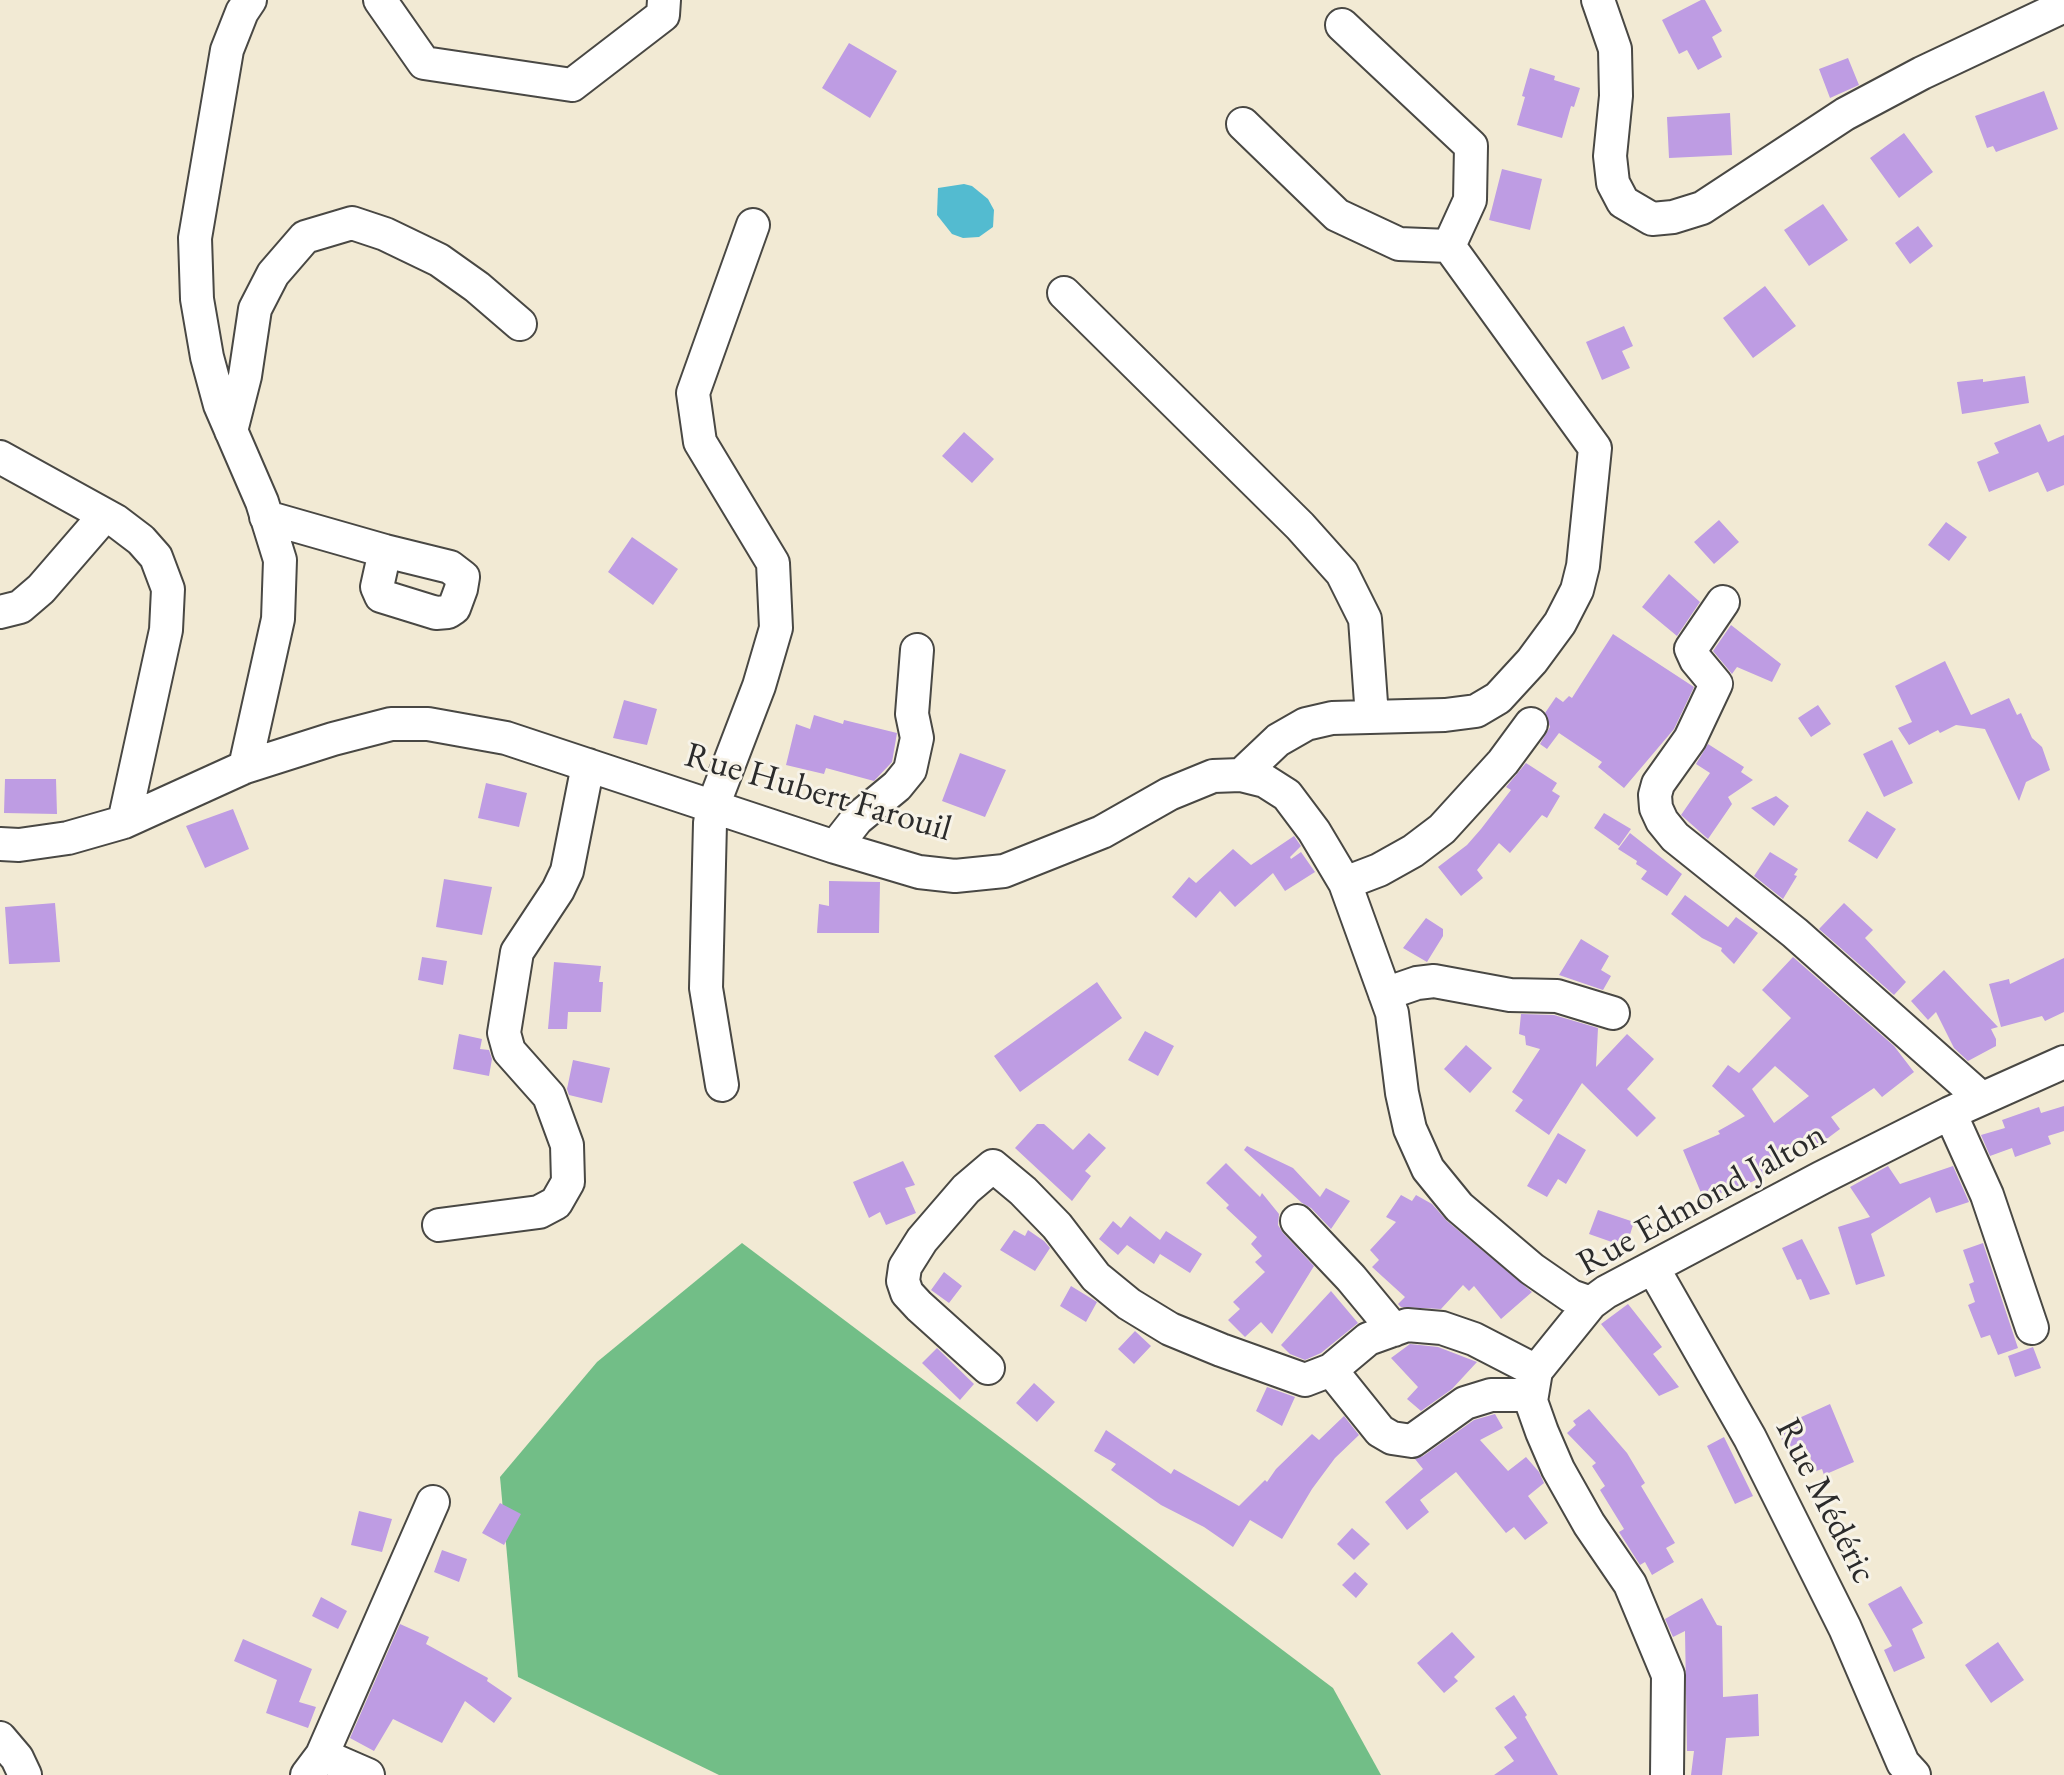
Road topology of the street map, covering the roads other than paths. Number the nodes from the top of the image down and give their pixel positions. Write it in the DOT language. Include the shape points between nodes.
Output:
graph roads {
  1 [pos="250,0"];
  2 [pos="380,0"];
  3 [pos="664,0"];
  4 [pos="1598,0"];
  5 [pos="2064,6"];
  6 [pos="1342,25"];
  7 [pos="1243,124"];
  8 [pos="753,225"];
  9 [pos="1449,246"];
  10 [pos="1064,293"];
  11 [pos="520,324"];
  12 [pos="231,431"];
  13 [pos="0,457"];
  14 [pos="105,515"];
  15 [pos="266,517"];
  16 [pos="385,551"];
  17 [pos="1723,602"];
  18 [pos="0,612"];
  19 [pos="917,650"];
  20 [pos="1372,717"];
  21 [pos="1531,724"];
  22 [pos="588,765"];
  23 [pos="245,767"];
  24 [pos="1241,775"];
  25 [pos="713,806"];
  26 [pos="124,822"];
  27 [pos="0,844"];
  28 [pos="835,847"];
  29 [pos="1345,883"];
  30 [pos="1385,994"];
  31 [pos="1613,1013"];
  32 [pos="2064,1062"];
  33 [pos="722,1085"];
  34 [pos="1981,1098"];
  35 [pos="1950,1113"];
  36 [pos="1297,1221"];
  37 [pos="439,1225"];
  38 [pos="1653,1268"];
  39 [pos="1591,1303"];
  40 [pos="2032,1328"];
  41 [pos="1394,1330"];
  42 [pos="988,1368"];
  43 [pos="1331,1370"];
  44 [pos="1534,1383"];
  45 [pos="433,1502"];
  46 [pos="0,1738"];
  47 [pos="315,1765"];
  48 [pos="25,1775"];
  49 [pos="368,1775"];
  50 [pos="1667,1775"];
  51 [pos="1914,1775"];
  1 -- 12 [label="street" via="227,50 195,238 197,299 207,357"];
  2 -- 3 [label="street" via="424,63 572,85 663,15"];
  4 -- 5 [label="street" via="1615,49 1613,183 1623,202 1652,219 1702,208 1845,114"];
  6 -- 9 [label="street" via="1471,146 1470,200"];
  7 -- 9 [label="street" via="1337,215 1399,244"];
  8 -- 25 [label="street" via="693,393 700,442 773,563 776,628"];
  9 -- 20 [label="street" via="1595,448 1583,566 1560,623 1498,698 1476,711"];
  10 -- 20 [label="street" via="1342,573 1365,619"];
  11 -- 12 [label="street" via="439,260 385,234 352,223 305,237 273,274 255,309"];
  12 -- 15 [label="street"];
  13 -- 14 [label="street"];
  14 -- 18 [label="street" via="41,589 20,607"];
  14 -- 26 [label="street" via="156,557 168,589 166,630"];
  15 -- 16 [label="street"];
  15 -- 23 [label="street" via="280,560 278,619"];
  17 -- 34 [label="street" via="1691,649 1716,684 1690,739 1658,784 1656,808 1662,821"];
  19 -- 28 [label="street" via="912,714 917,738 910,770"];
  20 -- 24 [label="street" via="1306,724 1278,740"];
  21 -- 29 [label="street" via="1442,829 1379,870"];
  22 -- 23 [label="street, Rue Hubert Farouil" via="506,738 428,724 391,724"];
  22 -- 25 [label="street, Rue Hubert Farouil"];
  22 -- 37 [label="street" via="567,871 517,952 504,1033 509,1051 549,1096 567,1145 568,1182 556,1203 539,1212"];
  23 -- 26 [label="street, Rue Hubert Farouil"];
  24 -- 28 [label="street, Rue Hubert Farouil" via="1213,776 1102,832 1004,871 955,876 919,872"];
  24 -- 29 [label="street, Rue Hubert Farouil" via="1265,781 1287,795"];
  25 -- 28 [label="street, Rue Hubert Farouil"];
  25 -- 33 [label="street" via="706,988"];
  26 -- 27 [label="street, Rue Hubert Farouil" via="68,838"];
  29 -- 30 [label="street, Rue Hubert Farouil"];
  30 -- 31 [label="street" via="1434,981 1510,995 1557,996"];
  30 -- 39 [label="street, Rue Hubert Farouil" via="1407,1117 1428,1169 1459,1207 1532,1269"];
  32 -- 34 [label="street, Rue Edmond Jalton"];
  34 -- 35 [label="street, Rue Edmond Jalton"];
  35 -- 38 [label="street, Rue Edmond Jalton"];
  35 -- 40 [label="street" via="1987,1195"];
  36 -- 41 [label="street"];
  38 -- 39 [label="street, Rue Edmond Jalton"];
  38 -- 51 [label="street, Rue Médéric" via="1750,1438 1845,1628 1903,1763"];
  39 -- 44 [label="street, Rue Edmond Jalton"];
  41 -- 43 [label="street" via="1368,1339"];
  41 -- 44 [label="street" via="1407,1325 1442,1328 1474,1339"];
  42 -- 43 [label="street" via="919,1306 903,1281 905,1267 922,1240 993,1166 1057,1226 1096,1277 1170,1329 1305,1380"];
  43 -- 44 [label="street" via="1380,1431 1412,1441 1465,1403"];
  44 -- 50 [label="street" via="1531,1401 1558,1469 1630,1584 1668,1675"];
  45 -- 47 [label="street"];
  46 -- 48 [label="street"];
  47 -- 49 [label="street"];
}
